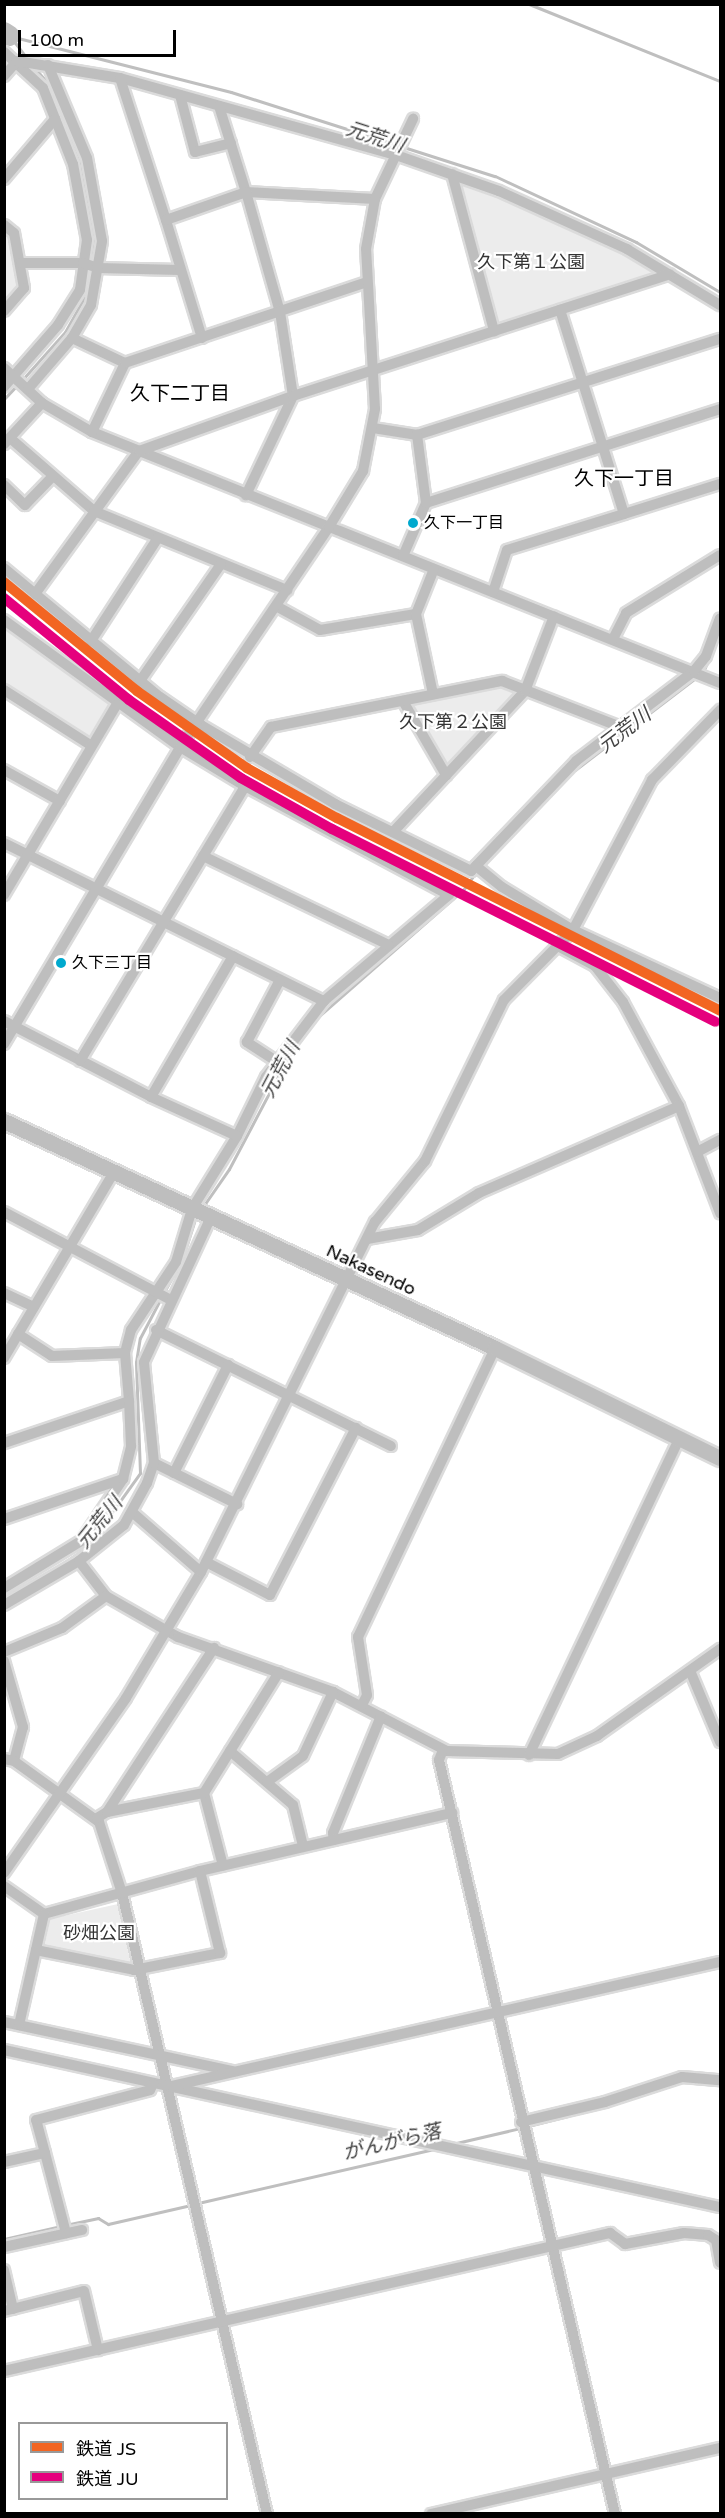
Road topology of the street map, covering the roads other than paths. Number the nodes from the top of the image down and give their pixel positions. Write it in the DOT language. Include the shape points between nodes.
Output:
graph roads {
  1 [pos="4,52"];
  2 [pos="17,61"];
  3 [pos="48,65"];
  4 [pos="4,76"];
  5 [pos="120,78"];
  6 [pos="180,95"];
  7 [pos="219,106"];
  8 [pos="55,119"];
  9 [pos="413,119"];
  10 [pos="231,143"];
  11 [pos="397,153"];
  12 [pos="452,174"];
  13 [pos="4,179"];
  14 [pos="246,192"];
  15 [pos="375,199"];
  16 [pos="166,220"];
  17 [pos="4,225"];
  18 [pos="83,263"];
  19 [pos="21,264"];
  20 [pos="98,268"];
  21 [pos="180,270"];
  22 [pos="670,274"];
  23 [pos="368,282"];
  24 [pos="720,305"];
  25 [pos="4,310"];
  26 [pos="560,310"];
  27 [pos="280,312"];
  28 [pos="494,331"];
  29 [pos="72,338"];
  30 [pos="202,338"];
  31 [pos="720,339"];
  32 [pos="125,363"];
  33 [pos="4,368"];
  34 [pos="374,370"];
  35 [pos="14,376"];
  36 [pos="583,383"];
  37 [pos="4,387"];
  38 [pos="28,389"];
  39 [pos="293,396"];
  40 [pos="42,403"];
  41 [pos="720,409"];
  42 [pos="373,428"];
  43 [pos="92,432"];
  44 [pos="417,435"];
  45 [pos="7,441"];
  46 [pos="603,446"];
  47 [pos="139,451"];
  48 [pos="53,476"];
  49 [pos="720,484"];
  50 [pos="4,485"];
  51 [pos="246,495"];
  52 [pos="426,503"];
  53 [pos="94,511"];
  54 [pos="624,514"];
  55 [pos="329,528"];
  56 [pos="158,538"];
  57 [pos="720,555"];
  58 [pos="403,556"];
  59 [pos="221,564"];
  60 [pos="4,568"];
  61 [pos="434,569"];
  62 [pos="287,590"];
  63 [pos="492,592"];
  64 [pos="35,594"];
  65 [pos="276,606"];
  66 [pos="416,614"];
  67 [pos="554,616"];
  68 [pos="720,618"];
  69 [pos="4,620"];
  70 [pos="614,639"];
  71 [pos="91,641"];
  72 [pos="694,671"];
  73 [pos="140,681"];
  74 [pos="720,683"];
  75 [pos="4,690"];
  76 [pos="525,691"];
  77 [pos="433,694"];
  78 [pos="403,701"];
  79 [pos="117,704"];
  80 [pos="720,710"];
  81 [pos="197,722"];
  82 [pos="623,728"];
  83 [pos="92,746"];
  84 [pos="180,747"];
  85 [pos="250,757"];
  86 [pos="4,770"];
  87 [pos="446,775"];
  88 [pos="245,786"];
  89 [pos="60,801"];
  90 [pos="393,832"];
  91 [pos="4,843"];
  92 [pos="28,855"];
  93 [pos="203,855"];
  94 [pos="476,866"];
  95 [pos="96,889"];
  96 [pos="4,895"];
  97 [pos="165,924"];
  98 [pos="573,930"];
  99 [pos="389,945"];
  100 [pos="558,946"];
  101 [pos="233,956"];
  102 [pos="280,980"];
  103 [pos="720,998"];
  104 [pos="324,1001"];
  105 [pos="4,1021"];
  106 [pos="15,1026"];
  107 [pos="4,1044"];
  108 [pos="80,1061"];
  109 [pos="276,1061"];
  110 [pos="151,1097"];
  111 [pos="679,1106"];
  112 [pos="4,1121"];
  113 [pos="237,1136"];
  114 [pos="720,1140"];
  115 [pos="698,1152"];
  116 [pos="114,1173"];
  117 [pos="192,1209"];
  118 [pos="4,1212"];
  119 [pos="720,1213"];
  120 [pos="211,1217"];
  121 [pos="367,1239"];
  122 [pos="71,1245"];
  123 [pos="347,1281"];
  124 [pos="155,1290"];
  125 [pos="4,1293"];
  126 [pos="171,1300"];
  127 [pos="34,1308"];
  128 [pos="156,1330"];
  129 [pos="18,1334"];
  130 [pos="495,1348"];
  131 [pos="125,1353"];
  132 [pos="4,1358"];
  133 [pos="228,1365"];
  134 [pos="291,1396"];
  135 [pos="129,1401"];
  136 [pos="356,1428"];
  137 [pos="679,1439"];
  138 [pos="4,1443"];
  139 [pos="391,1446"];
  140 [pos="720,1458"];
  141 [pos="154,1463"];
  142 [pos="174,1473"];
  143 [pos="123,1479"];
  144 [pos="237,1504"];
  145 [pos="132,1512"];
  146 [pos="4,1519"];
  147 [pos="79,1561"];
  148 [pos="204,1567"];
  149 [pos="4,1588"];
  150 [pos="106,1596"];
  151 [pos="4,1605"];
  152 [pos="167,1631"];
  153 [pos="214,1648"];
  154 [pos="720,1649"];
  155 [pos="4,1652"];
  156 [pos="4,1661"];
  157 [pos="279,1672"];
  158 [pos="691,1672"];
  159 [pos="333,1692"];
  160 [pos="362,1705"];
  161 [pos="381,1716"];
  162 [pos="720,1742"];
  163 [pos="443,1750"];
  164 [pos="230,1751"];
  165 [pos="528,1755"];
  166 [pos="9,1760"];
  167 [pos="267,1782"];
  168 [pos="60,1793"];
  169 [pos="204,1793"];
  170 [pos="107,1812"];
  171 [pos="452,1813"];
  172 [pos="97,1818"];
  173 [pos="334,1839"];
  174 [pos="303,1846"];
  175 [pos="223,1866"];
  176 [pos="200,1871"];
  177 [pos="4,1873"];
  178 [pos="4,1886"];
  179 [pos="122,1893"];
  180 [pos="44,1914"];
  181 [pos="36,1950"];
  182 [pos="720,1962"];
  183 [pos="140,1970"];
  184 [pos="496,2012"];
  185 [pos="4,2022"];
  186 [pos="19,2025"];
  187 [pos="4,2050"];
  188 [pos="157,2055"];
  189 [pos="239,2072"];
  190 [pos="720,2080"];
  191 [pos="153,2084"];
  192 [pos="166,2087"];
  193 [pos="521,2122"];
  194 [pos="45,2153"];
  195 [pos="4,2162"];
  196 [pos="533,2165"];
  197 [pos="720,2207"];
  198 [pos="82,2230"];
  199 [pos="66,2233"];
  200 [pos="551,2244"];
  201 [pos="4,2247"];
  202 [pos="720,2263"];
  203 [pos="4,2270"];
  204 [pos="9,2310"];
  205 [pos="222,2322"];
  206 [pos="98,2349"];
  207 [pos="4,2371"];
  208 [pos="720,2448"];
  209 [pos="606,2474"];
  210 [pos="267,2514"];
  211 [pos="431,2514"];
  212 [pos="615,2514"];
  1 -- 2 [label="street"];
  2 -- 3 [label="street"];
  2 -- 4 [label="street"];
  2 -- 8 [label="street" via="43,88"];
  3 -- 5 [label="street"];
  3 -- 20 [label="street" via="87,158 102,241"];
  5 -- 6 [label="street"];
  5 -- 16 [label="street"];
  6 -- 7 [label="street"];
  6 -- 10 [label="street" via="195,152"];
  7 -- 10 [label="street"];
  7 -- 11 [label="street"];
  8 -- 13 [label="street"];
  8 -- 18 [label="street" via="73,164 87,240"];
  9 -- 11 [label="street"];
  10 -- 14 [label="street"];
  11 -- 12 [label="street"];
  11 -- 15 [label="street"];
  12 -- 22 [label="street" via="562,219"];
  12 -- 28 [label="street"];
  14 -- 15 [label="street"];
  14 -- 16 [label="street"];
  14 -- 27 [label="street"];
  15 -- 23 [label="street" via="366,249"];
  16 -- 21 [label="street"];
  17 -- 19 [label="street" via="14,233"];
  18 -- 19 [label="street"];
  18 -- 20 [label="street"];
  18 -- 35 [label="street" via="80,290"];
  19 -- 25 [label="street" via="24,288"];
  20 -- 21 [label="street"];
  20 -- 29 [label="street" via="91,305"];
  21 -- 30 [label="street"];
  22 -- 24 [label="street"];
  22 -- 26 [label="street"];
  23 -- 27 [label="street"];
  23 -- 34 [label="street"];
  26 -- 28 [label="street"];
  26 -- 36 [label="street"];
  27 -- 30 [label="street"];
  27 -- 39 [label="street"];
  28 -- 34 [label="street"];
  29 -- 32 [label="street"];
  29 -- 38 [label="street"];
  30 -- 32 [label="street"];
  31 -- 36 [label="street"];
  32 -- 43 [label="street"];
  33 -- 35 [label="street"];
  34 -- 39 [label="street"];
  34 -- 42 [label="street"];
  35 -- 37 [label="street"];
  35 -- 38 [label="street"];
  36 -- 44 [label="street"];
  36 -- 46 [label="street"];
  38 -- 40 [label="street"];
  39 -- 47 [label="street"];
  39 -- 51 [label="street"];
  40 -- 43 [label="street"];
  40 -- 45 [label="street"];
  41 -- 46 [label="street"];
  42 -- 44 [label="street"];
  42 -- 55 [label="street" via="363,471"];
  43 -- 47 [label="street"];
  44 -- 52 [label="street"];
  45 -- 48 [label="street"];
  46 -- 52 [label="street"];
  46 -- 54 [label="street"];
  47 -- 51 [label="street"];
  47 -- 53 [label="street"];
  48 -- 50 [label="street" via="25,505"];
  48 -- 53 [label="street"];
  49 -- 54 [label="street"];
  51 -- 55 [label="street"];
  52 -- 58 [label="street"];
  53 -- 56 [label="street"];
  53 -- 64 [label="street"];
  54 -- 63 [label="street" via="507,550"];
  55 -- 58 [label="street"];
  55 -- 62 [label="street"];
  56 -- 59 [label="street"];
  56 -- 71 [label="street"];
  57 -- 70 [label="street" via="626,613"];
  58 -- 61 [label="street"];
  59 -- 62 [label="street"];
  59 -- 73 [label="street"];
  60 -- 64 [label="street"];
  61 -- 63 [label="street"];
  61 -- 66 [label="street"];
  62 -- 65 [label="street"];
  63 -- 67 [label="street"];
  64 -- 71 [label="street"];
  65 -- 66 [label="street" via="320,630"];
  65 -- 81 [label="street"];
  66 -- 77 [label="street"];
  67 -- 70 [label="street"];
  67 -- 76 [label="street"];
  68 -- 72 [label="street" via="706,656"];
  69 -- 79 [label="street"];
  70 -- 72 [label="street"];
  71 -- 73 [label="street"];
  72 -- 74 [label="street"];
  72 -- 82 [label="street"];
  73 -- 81 [label="street"];
  75 -- 83 [label="street"];
  76 -- 77 [label="street" via="502,681"];
  76 -- 82 [label="street"];
  76 -- 87 [label="street"];
  77 -- 78 [label="street"];
  78 -- 85 [label="street" via="271,727"];
  78 -- 87 [label="street"];
  79 -- 83 [label="street"];
  79 -- 84 [label="street"];
  80 -- 98 [label="street" via="652,780"];
  81 -- 84 [label="street"];
  81 -- 85 [label="street"];
  82 -- 94 [label="street" via="576,761"];
  83 -- 89 [label="street"];
  84 -- 88 [label="street"];
  84 -- 95 [label="street"];
  85 -- 90 [label="street"];
  86 -- 89 [label="street"];
  87 -- 90 [label="street"];
  88 -- 93 [label="street"];
  88 -- 99 [label="street" via="449,895"];
  89 -- 92 [label="street"];
  90 -- 94 [label="street" via="471,871"];
  91 -- 92 [label="street"];
  92 -- 95 [label="street"];
  92 -- 96 [label="street"];
  93 -- 97 [label="street"];
  93 -- 99 [label="street"];
  94 -- 98 [label="street" via="502,887"];
  95 -- 97 [label="street"];
  95 -- 106 [label="street"];
  97 -- 101 [label="street"];
  97 -- 108 [label="street"];
  98 -- 100 [label="street"];
  98 -- 103 [label="street"];
  99 -- 104 [label="street"];
  100 -- 111 [label="street" via="595,966 623,1002"];
  100 -- 121 [label="street" via="504,1000 425,1161 375,1222"];
  101 -- 102 [label="street"];
  101 -- 110 [label="street"];
  102 -- 104 [label="street"];
  102 -- 109 [label="street" via="247,1042"];
  104 -- 109 [label="street"];
  105 -- 106 [label="street"];
  106 -- 107 [label="street"];
  106 -- 108 [label="street"];
  108 -- 110 [label="street"];
  109 -- 113 [label="street"];
  110 -- 113 [label="street"];
  111 -- 115 [label="street"];
  111 -- 121 [label="street" via="479,1193 418,1230"];
  112 -- 116 [label="highway, Nakasendo"];
  113 -- 117 [label="street"];
  114 -- 115 [label="street"];
  115 -- 119 [label="street"];
  116 -- 117 [label="highway, Nakasendo"];
  116 -- 122 [label="street"];
  117 -- 120 [label="highway, Nakasendo"];
  117 -- 124 [label="street" via="176,1262"];
  118 -- 122 [label="street"];
  120 -- 123 [label="highway, Nakasendo"];
  120 -- 126 [label="street"];
  121 -- 123 [label="street"];
  122 -- 124 [label="street"];
  122 -- 127 [label="street"];
  123 -- 130 [label="highway, Nakasendo"];
  123 -- 134 [label="street"];
  124 -- 126 [label="street"];
  124 -- 131 [label="street" via="131,1330"];
  125 -- 127 [label="street"];
  126 -- 128 [label="street"];
  127 -- 129 [label="street"];
  128 -- 133 [label="street"];
  128 -- 141 [label="street" via="144,1362"];
  129 -- 131 [label="street" via="52,1356"];
  129 -- 132 [label="street"];
  130 -- 137 [label="highway, Nakasendo"];
  130 -- 160 [label="street" via="358,1638 367,1695"];
  131 -- 135 [label="street"];
  133 -- 134 [label="street"];
  133 -- 142 [label="street"];
  134 -- 136 [label="street"];
  134 -- 144 [label="street"];
  135 -- 138 [label="street"];
  135 -- 143 [label="street" via="130,1446"];
  136 -- 139 [label="street"];
  136 -- 148 [label="street" via="270,1595"];
  137 -- 140 [label="highway, Nakasendo"];
  137 -- 165 [label="street"];
  141 -- 142 [label="street"];
  141 -- 145 [label="street"];
  142 -- 144 [label="street"];
  143 -- 146 [label="street"];
  143 -- 149 [label="street" via="81,1541"];
  144 -- 148 [label="street"];
  145 -- 147 [label="street" via="124,1525"];
  145 -- 148 [label="street"];
  147 -- 150 [label="street"];
  147 -- 151 [label="street"];
  148 -- 152 [label="street"];
  150 -- 152 [label="street"];
  150 -- 155 [label="street" via="62,1628"];
  152 -- 153 [label="street"];
  152 -- 168 [label="street"];
  153 -- 157 [label="street"];
  153 -- 170 [label="street"];
  154 -- 158 [label="street"];
  156 -- 166 [label="street" via="23,1727"];
  157 -- 159 [label="street"];
  157 -- 164 [label="street"];
  158 -- 162 [label="street"];
  158 -- 165 [label="street" via="581,1745 558,1754"];
  159 -- 160 [label="street"];
  159 -- 167 [label="street" via="303,1756"];
  160 -- 161 [label="street"];
  161 -- 163 [label="street"];
  161 -- 173 [label="street" via="333,1833"];
  163 -- 165 [label="street"];
  163 -- 171 [label="street" via="440,1760"];
  164 -- 167 [label="street"];
  164 -- 169 [label="street"];
  166 -- 168 [label="street"];
  167 -- 174 [label="street" via="293,1805"];
  168 -- 172 [label="street"];
  168 -- 177 [label="street"];
  169 -- 170 [label="street"];
  169 -- 175 [label="street"];
  170 -- 172 [label="street"];
  171 -- 173 [label="street"];
  171 -- 184 [label="street"];
  172 -- 179 [label="street"];
  173 -- 174 [label="street"];
  174 -- 175 [label="street"];
  175 -- 176 [label="street"];
  176 -- 179 [label="street"];
  176 -- 183 [label="street" via="220,1953"];
  178 -- 180 [label="street"];
  179 -- 180 [label="street"];
  179 -- 183 [label="street"];
  180 -- 181 [label="street"];
  181 -- 183 [label="street"];
  181 -- 186 [label="street"];
  182 -- 184 [label="street"];
  183 -- 188 [label="street"];
  184 -- 189 [label="street"];
  184 -- 193 [label="street"];
  185 -- 186 [label="street"];
  186 -- 188 [label="street"];
  187 -- 191 [label="street"];
  188 -- 189 [label="street"];
  188 -- 192 [label="street"];
  189 -- 192 [label="street"];
  190 -- 193 [label="street" via="682,2077 605,2102"];
  191 -- 192 [label="street"];
  191 -- 194 [label="street" via="150,2090 36,2120"];
  192 -- 196 [label="street"];
  192 -- 205 [label="street"];
  193 -- 196 [label="street"];
  194 -- 195 [label="street"];
  194 -- 199 [label="street"];
  196 -- 197 [label="street"];
  196 -- 200 [label="street"];
  198 -- 199 [label="street"];
  199 -- 201 [label="street"];
  200 -- 202 [label="street" via="610,2233 626,2244 684,2233 708,2235 716,2240"];
  200 -- 205 [label="street"];
  200 -- 209 [label="street"];
  203 -- 204 [label="street"];
  204 -- 206 [label="street" via="84,2291"];
  205 -- 206 [label="street"];
  205 -- 210 [label="street"];
  206 -- 207 [label="street"];
  208 -- 209 [label="street"];
  209 -- 211 [label="street"];
  209 -- 212 [label="street"];
}
